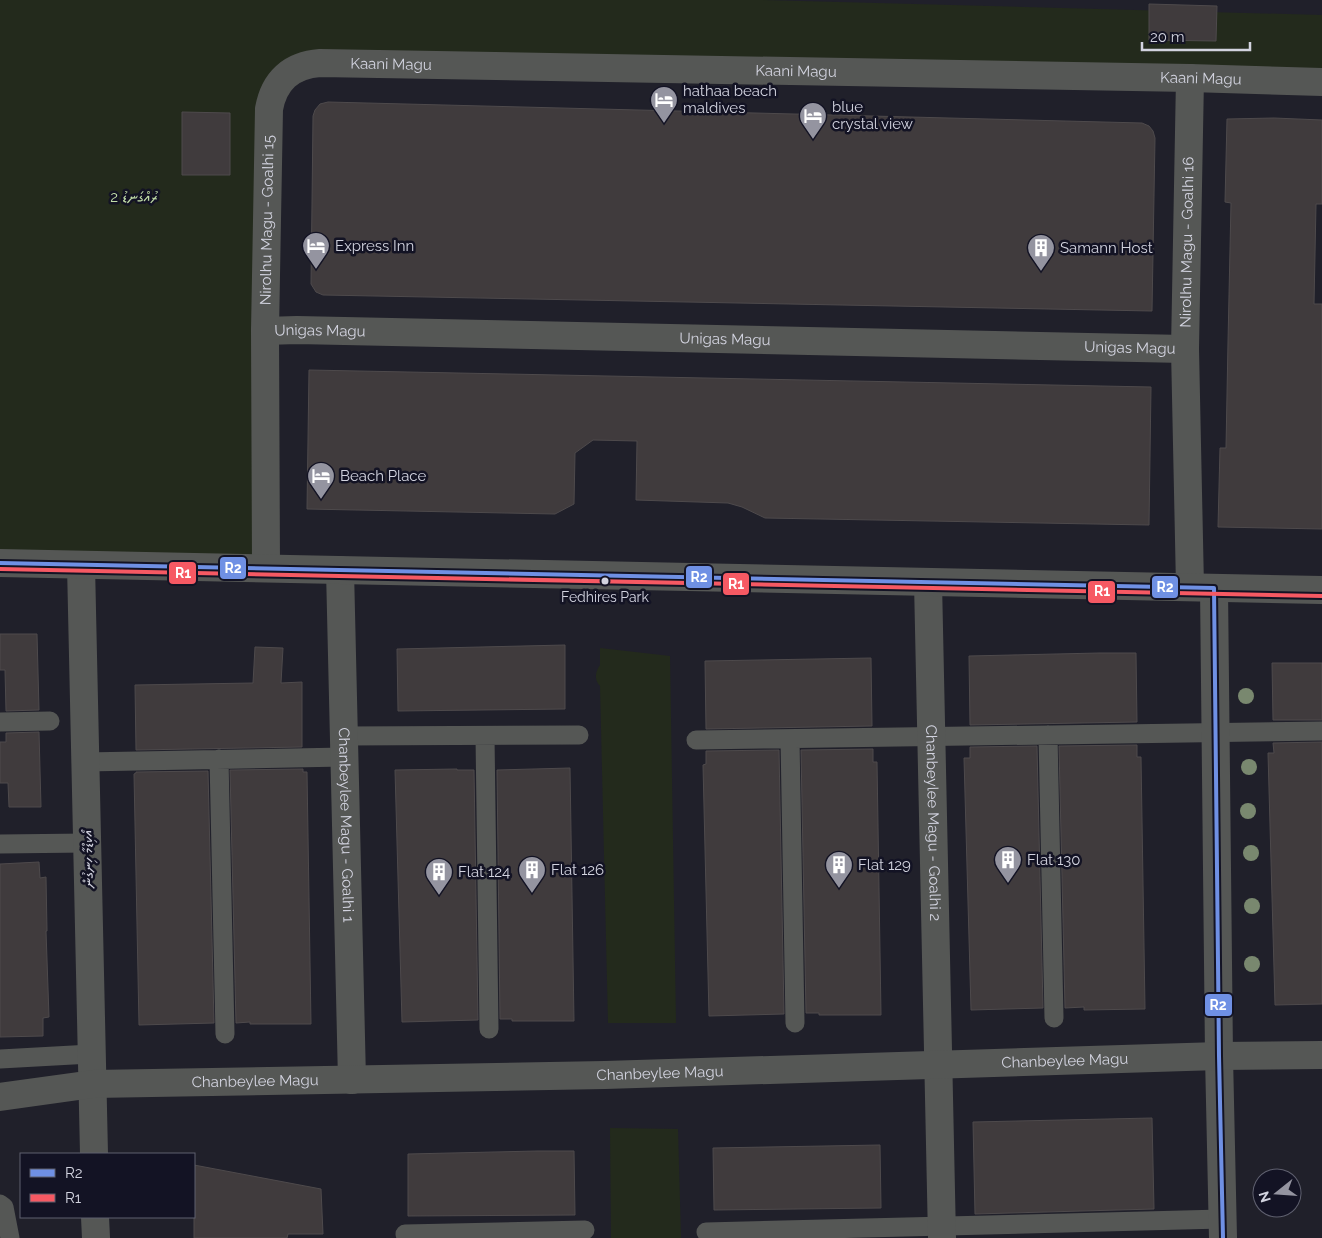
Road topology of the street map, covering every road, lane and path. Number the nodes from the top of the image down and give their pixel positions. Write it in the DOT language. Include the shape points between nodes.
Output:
graph roads {
  1 [pos="1190,78"];
  2 [pos="1322,82"];
  3 [pos="277,86"];
  4 [pos="265,330"];
  5 [pos="1184,349"];
  6 [pos="0,563"];
  7 [pos="82,565"];
  8 [pos="266,568"];
  9 [pos="340,570"];
  10 [pos="928,582"];
  11 [pos="1202,587"];
  12 [pos="1322,590"];
  13 [pos="50,721"];
  14 [pos="0,722"];
  15 [pos="1322,731"];
  16 [pos="1215,732"];
  17 [pos="580,735"];
  18 [pos="1048,735"];
  19 [pos="485,736"];
  20 [pos="931,737"];
  21 [pos="790,739"];
  22 [pos="696,740"];
  23 [pos="344,747"];
  24 [pos="218,759"];
  25 [pos="85,762"];
  26 [pos="87,843"];
  27 [pos="0,844"];
  28 [pos="1054,1018"];
  29 [pos="795,1023"];
  30 [pos="489,1028"];
  31 [pos="225,1034"];
  32 [pos="91,1054"];
  33 [pos="1322,1055"];
  34 [pos="1218,1056"];
  35 [pos="0,1059"];
  36 [pos="939,1065"];
  37 [pos="352,1080"];
  38 [pos="93,1084"];
  39 [pos="0,1097"];
  40 [pos="94,1153"];
  41 [pos="0,1204"];
  42 [pos="95,1218"];
  43 [pos="1223,1228"];
  44 [pos="585,1230"];
  45 [pos="1065,1230"];
  46 [pos="706,1232"];
  47 [pos="942,1232"];
  48 [pos="405,1234"];
  49 [pos="796,1234"];
  50 [pos="495,1235"];
  51 [pos="10,1238"];
  52 [pos="96,1238"];
  1 -- 2 [label="street, Kaani Magu"];
  1 -- 3 [label="street, Kaani Magu" via="312,64 295,69"];
  1 -- 5 [label="street, Nirolhu Magu - Goalhi 16"];
  3 -- 4 [label="street, Nirolhu Magu - Goalhi 15" via="269,109"];
  4 -- 5 [label="street, Unigas Magu"];
  4 -- 8 [label="street, Nirolhu Magu - Goalhi 15"];
  5 -- 11 [label="street, Nirolhu Magu - Goalhi 16"];
  6 -- 7 [label="street"];
  7 -- 8 [label="street"];
  7 -- 25 [label="street, އޯކިޑްމާ ހިނގުން"];
  8 -- 9 [label="street"];
  9 -- 10 [label="street"];
  9 -- 23 [label="street, Chanbeylee Magu - Goalhi 1"];
  10 -- 11 [label="street"];
  10 -- 20 [label="street, Chanbeylee Magu - Goalhi 2"];
  11 -- 12 [label="street"];
  11 -- 16 [label="street, Nirolhu Magu - Goalhi 16"];
  13 -- 14 [label="lane"];
  15 -- 16 [label="lane"];
  16 -- 18 [label="lane"];
  16 -- 34 [label="street, Nirolhu Magu - Goalhi 16"];
  17 -- 19 [label="lane"];
  18 -- 20 [label="lane"];
  18 -- 28 [label="lane"];
  19 -- 23 [label="lane"];
  19 -- 30 [label="lane"];
  20 -- 21 [label="lane"];
  20 -- 36 [label="street, Chanbeylee Magu - Goalhi 2"];
  21 -- 22 [label="lane"];
  21 -- 29 [label="lane"];
  23 -- 24 [label="lane"];
  23 -- 37 [label="street, Chanbeylee Magu - Goalhi 1"];
  24 -- 25 [label="lane"];
  24 -- 31 [label="lane"];
  25 -- 26 [label="street, އޯކިޑްމާ ހިނގުން"];
  26 -- 27 [label="lane"];
  26 -- 32 [label="street, އޯކިޑްމާ ހިނގުން"];
  32 -- 35 [label="lane"];
  32 -- 38 [label="street, އޯކިޑްމާ ހިނގުން"];
  33 -- 34 [label="street, Chanbeylee Magu"];
  34 -- 36 [label="street, Chanbeylee Magu"];
  34 -- 43 [label="street, Nirolhu Magu - Goalhi 16"];
  36 -- 37 [label="street, Chanbeylee Magu"];
  36 -- 47 [label="street, Chanbeylee Magu - Goalhi 2"];
  37 -- 38 [label="street, Chanbeylee Magu"];
  38 -- 39 [label="street, Chanbeylee Magu"];
  38 -- 40 [label="street, އޯކިޑްމާ ހިނގުން"];
  41 -- 51 [label="lane" via="4,1206"];
  42 -- 52 [label="street"];
  43 -- 45 [label="lane"];
  44 -- 50 [label="lane"];
  45 -- 47 [label="lane"];
  46 -- 49 [label="lane"];
  47 -- 49 [label="lane"];
  48 -- 50 [label="lane"];
}
